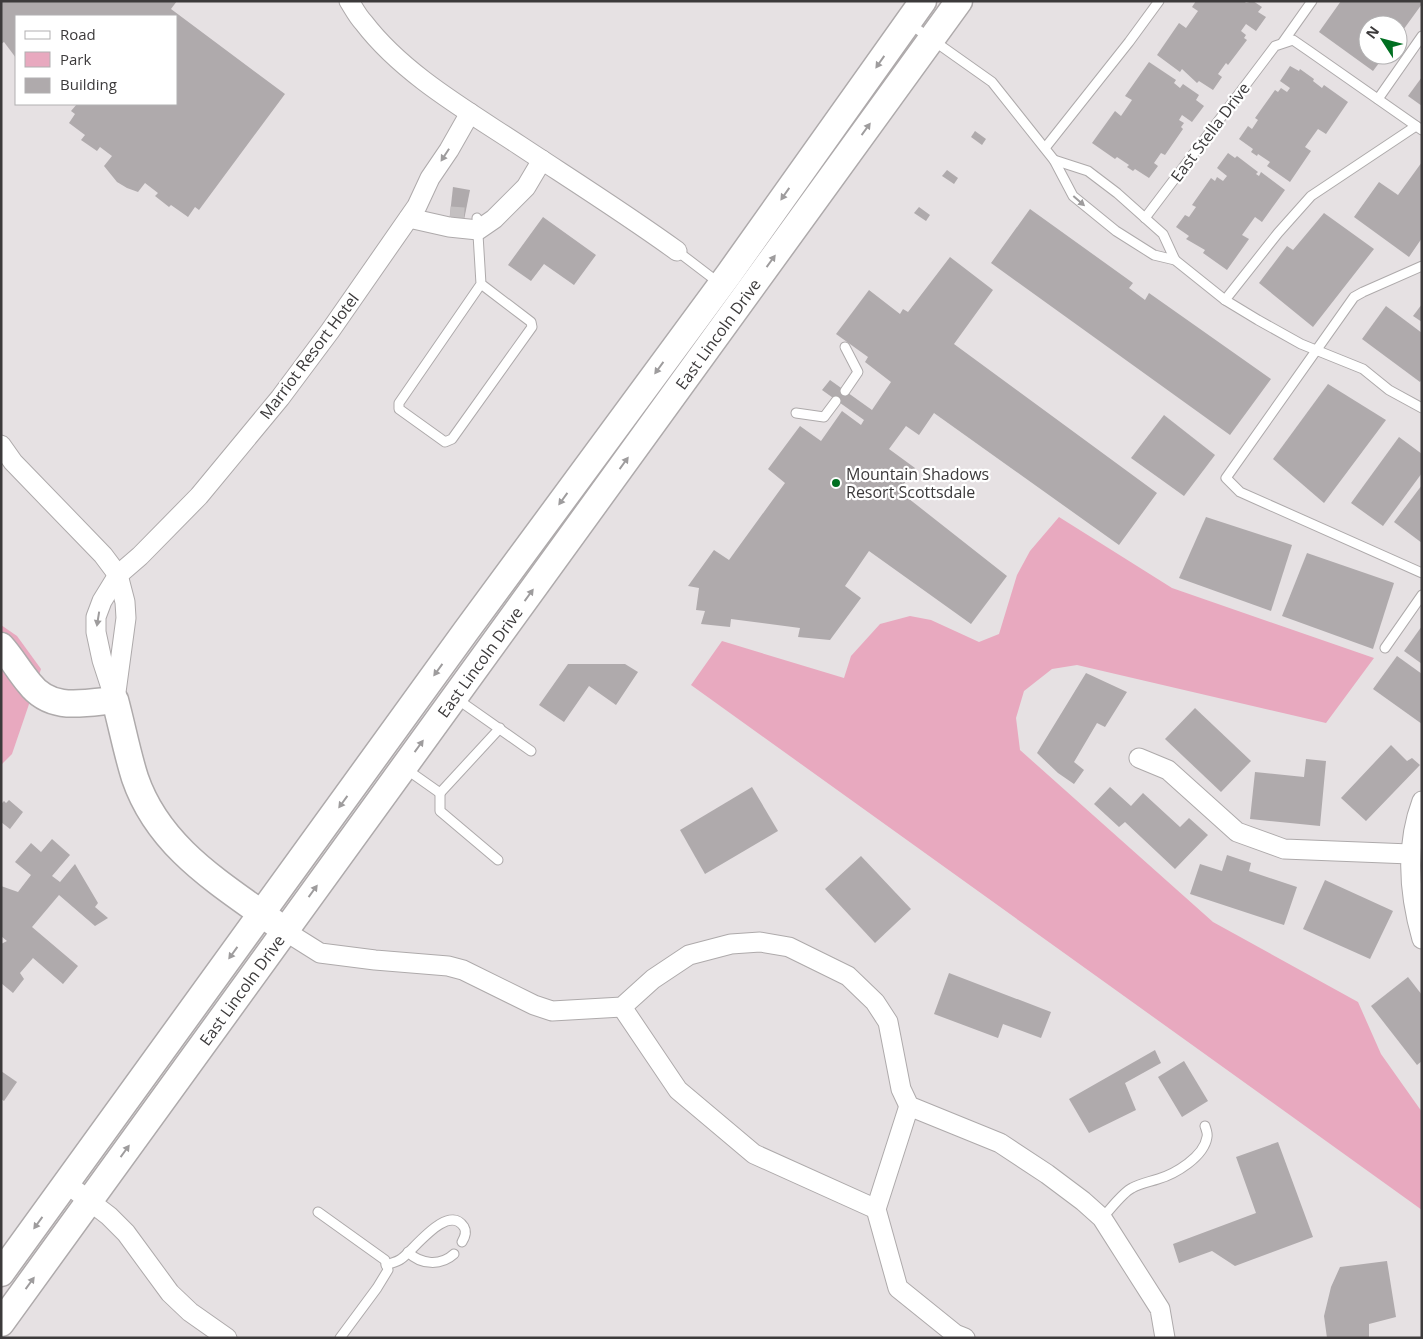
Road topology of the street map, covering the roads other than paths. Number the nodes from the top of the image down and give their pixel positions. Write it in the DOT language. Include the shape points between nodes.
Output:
graph roads {
  1 [pos="923,1"];
  2 [pos="959,1"];
  3 [pos="1158,1"];
  4 [pos="1312,1"];
  5 [pos="352,2"];
  6 [pos="908,22"];
  7 [pos="1422,36"];
  8 [pos="932,38"];
  9 [pos="1279,44"];
  10 [pos="1378,99"];
  11 [pos="470,113"];
  12 [pos="1419,128"];
  13 [pos="1045,148"];
  14 [pos="542,160"];
  15 [pos="1054,160"];
  16 [pos="413,212"];
  17 [pos="1145,218"];
  18 [pos="467,220"];
  19 [pos="747,248"];
  20 [pos="677,251"];
  21 [pos="1174,260"];
  22 [pos="1422,266"];
  23 [pos="482,284"];
  24 [pos="721,285"];
  25 [pos="1225,300"];
  26 [pos="844,347"];
  27 [pos="1316,350"];
  28 [pos="687,377"];
  29 [pos="844,390"];
  30 [pos="836,401"];
  31 [pos="1422,408"];
  32 [pos="796,413"];
  33 [pos="1,445"];
  34 [pos="1422,573"];
  35 [pos="118,575"];
  36 [pos="1422,595"];
  37 [pos="466,631"];
  38 [pos="1,646"];
  39 [pos="490,648"];
  40 [pos="1385,648"];
  41 [pos="455,697"];
  42 [pos="115,700"];
  43 [pos="500,728"];
  44 [pos="531,750"];
  45 [pos="1138,758"];
  46 [pos="404,767"];
  47 [pos="440,793"];
  48 [pos="1422,801"];
  49 [pos="1410,854"];
  50 [pos="498,860"];
  51 [pos="262,914"];
  52 [pos="285,931"];
  53 [pos="1422,939"];
  54 [pos="622,1007"];
  55 [pos="909,1106"];
  56 [pos="1205,1126"];
  57 [pos="66,1183"];
  58 [pos="89,1200"];
  59 [pos="876,1209"];
  60 [pos="318,1212"];
  61 [pos="1102,1218"];
  62 [pos="462,1242"];
  63 [pos="408,1252"];
  64 [pos="454,1254"];
  65 [pos="386,1265"];
  66 [pos="1,1273"];
  67 [pos="1,1322"];
  68 [pos="226,1338"];
  69 [pos="340,1338"];
  70 [pos="965,1338"];
  71 [pos="1165,1338"];
  1 -- 6 [label="main road, East Lincoln Drive"];
  2 -- 8 [label="main road, East Lincoln Drive"];
  3 -- 13 [label="lane"];
  4 -- 9 [label="lane, East Stella Drive"];
  5 -- 11 [label="street, East Lincoln Drive" via="364,23 407,67"];
  6 -- 8 [label="lane"];
  6 -- 19 [label="main road, East Lincoln Drive, one-way"];
  7 -- 10 [label="lane"];
  8 -- 13 [label="lane" via="992,82"];
  28 -- 8 [label="main road, East Lincoln Drive, one-way"];
  9 -- 10 [label="lane" via="1293,40"];
  9 -- 17 [label="lane, East Stella Drive"];
  10 -- 12 [label="lane"];
  11 -- 14 [label="street, East Lincoln Drive"];
  11 -- 16 [label="street, Marriot Resort Hotel, one-way"];
  12 -- 25 [label="lane" via="1311,196"];
  13 -- 15 [label="lane"];
  14 -- 18 [label="street" via="526,187 505,208"];
  14 -- 20 [label="street, East Lincoln Drive"];
  15 -- 17 [label="lane" via="1088,171"];
  15 -- 21 [label="lane, one-way" via="1073,196 1131,241 1154,255"];
  16 -- 18 [label="street" via="431,212"];
  16 -- 18 [label="street" via="449,227"];
  16 -- 35 [label="street, Marriot Resort Hotel" via="280,398 199,496"];
  17 -- 21 [label="lane" via="1163,234"];
  18 -- 23 [label="lane"];
  19 -- 24 [label="main road, East Lincoln Drive"];
  19 -- 28 [label="main road" via="745,273 691,350"];
  20 -- 24 [label="lane, East Lincoln Drive"];
  21 -- 25 [label="lane"];
  22 -- 27 [label="lane" via="1354,297"];
  23 -- 23 [label="lane" via="531,322 532,328 452,440 446,442 399,408 399,403"];
  24 -- 37 [label="main road, East Lincoln Drive, one-way"];
  25 -- 27 [label="lane"];
  26 -- 29 [label="lane" via="858,372"];
  27 -- 31 [label="lane" via="1362,369 1389,390"];
  27 -- 34 [label="lane" via="1226,478 1240,492"];
  39 -- 28 [label="main road, East Lincoln Drive, one-way"];
  30 -- 32 [label="lane" via="824,417"];
  33 -- 35 [label="street"];
  35 -- 42 [label="street" via="126,618"];
  35 -- 42 [label="street, Marriot Resort Hotel, one-way" via="96,617 100,651"];
  36 -- 40 [label="lane"];
  37 -- 39 [label="main road"];
  37 -- 51 [label="main road, East Lincoln Drive, one-way"];
  38 -- 42 [label="main road" via="35,691 47,700 70,704"];
  39 -- 41 [label="main road, East Lincoln Drive"];
  41 -- 43 [label="lane"];
  46 -- 41 [label="main road, East Lincoln Drive, one-way"];
  42 -- 51 [label="main road" via="135,779 148,807 175,846 203,872"];
  43 -- 44 [label="lane"];
  43 -- 47 [label="lane"];
  45 -- 49 [label="street" via="1168,770 1237,832 1284,849"];
  46 -- 47 [label="lane"];
  52 -- 46 [label="main road, East Lincoln Drive, one-way"];
  47 -- 50 [label="lane" via="440,811"];
  48 -- 49 [label="street"];
  49 -- 53 [label="street" via="1413,905"];
  51 -- 52 [label="main road"];
  51 -- 57 [label="main road, East Lincoln Drive, one-way"];
  52 -- 54 [label="street" via="320,952 463,970 552,1011"];
  58 -- 52 [label="main road, East Lincoln Drive, one-way"];
  54 -- 55 [label="street" via="653,979 689,955 741,943 760,942 789,947 848,976 875,1002 888,1022 901,1090"];
  54 -- 59 [label="street" via="678,1090 754,1154"];
  55 -- 59 [label="street"];
  55 -- 61 [label="street" via="1000,1143 1047,1174"];
  56 -- 61 [label="lane" via="1207,1136 1191,1161 1175,1173 1130,1189"];
  57 -- 58 [label="street"];
  57 -- 66 [label="main road, East Lincoln Drive, one-way"];
  67 -- 58 [label="main road, East Lincoln Drive, one-way"];
  58 -- 68 [label="street" via="126,1233 170,1293"];
  59 -- 70 [label="street" via="898,1288 955,1334"];
  60 -- 65 [label="lane" via="385,1260"];
  61 -- 71 [label="street" via="1160,1309"];
  62 -- 63 [label="lane" via="465,1228 449,1220 436,1226"];
  63 -- 64 [label="lane" via="429,1262 444,1261"];
  63 -- 65 [label="lane"];
  65 -- 69 [label="lane" via="388,1270 377,1288"];
}
